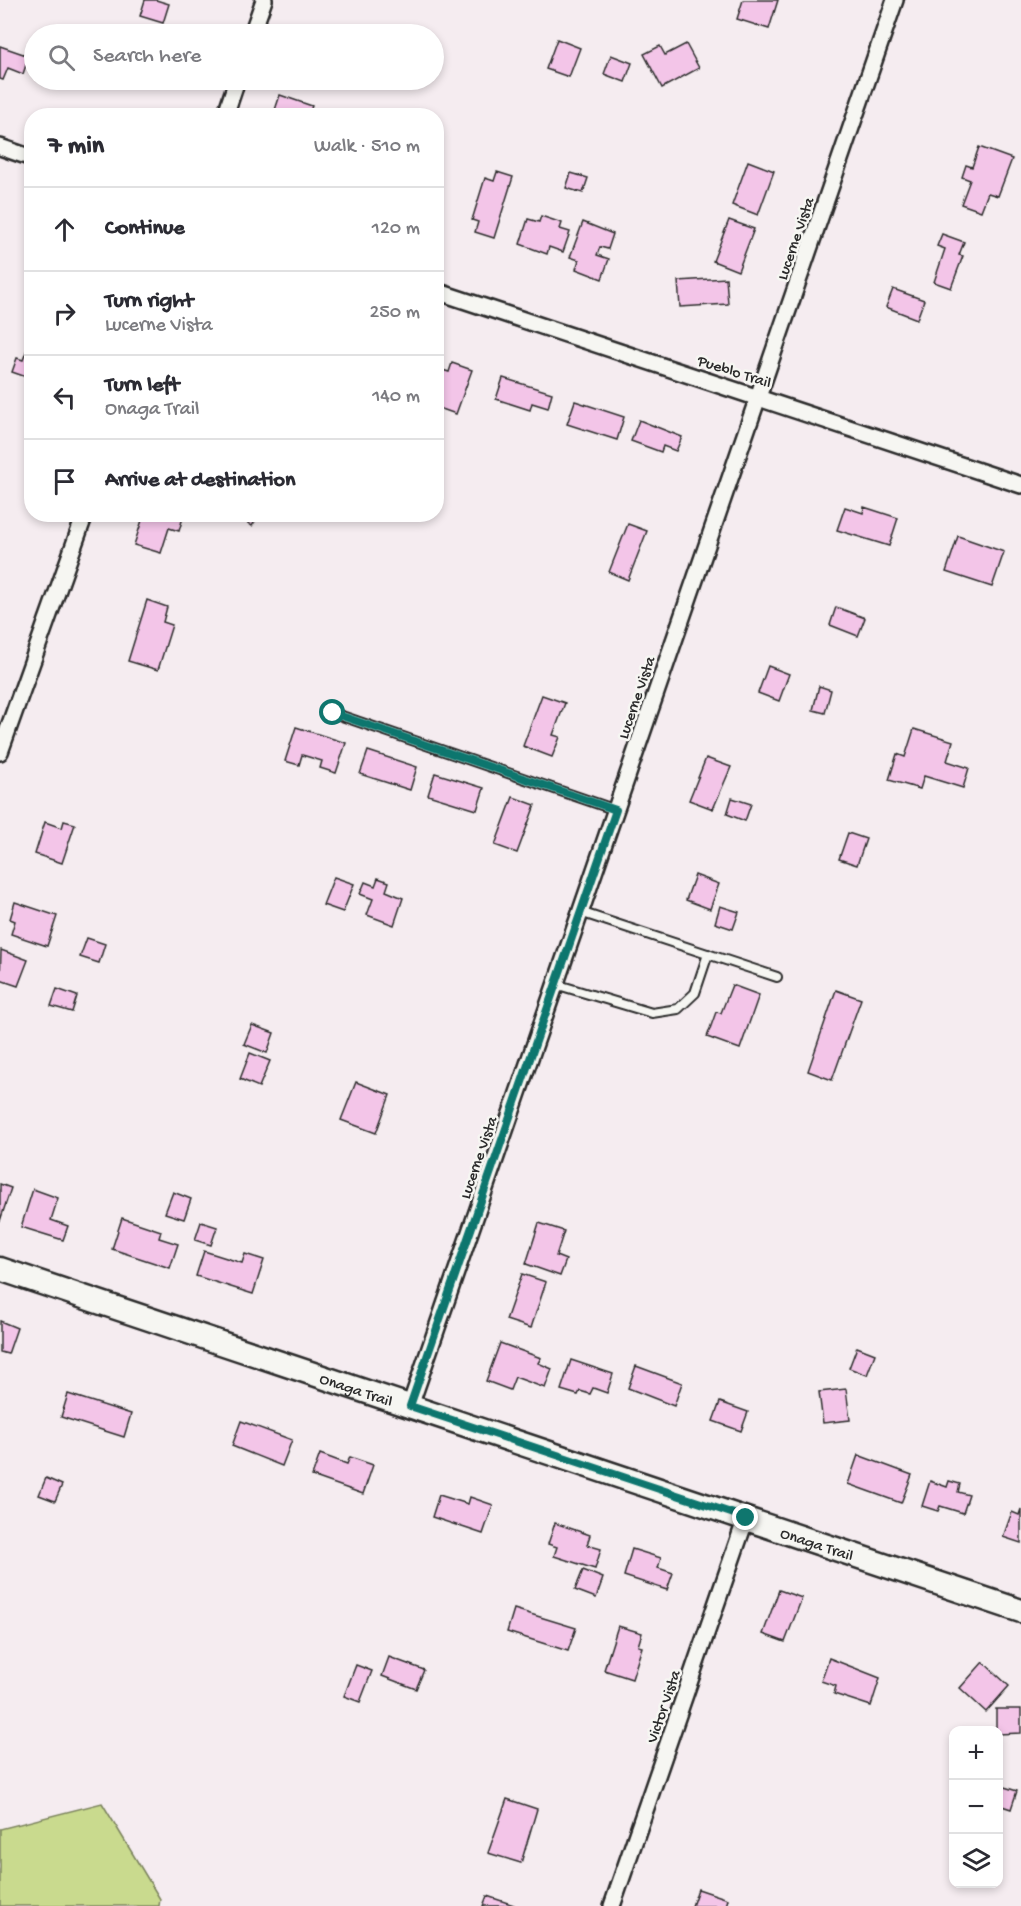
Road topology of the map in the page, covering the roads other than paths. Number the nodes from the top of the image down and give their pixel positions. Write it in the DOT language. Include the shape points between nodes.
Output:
graph roads {
  1 [pos="264,0"];
  2 [pos="895,0"];
  3 [pos="256,24"];
  4 [pos="234,90"];
  5 [pos="228,108"];
  6 [pos="0,147"];
  7 [pos="24,155"];
  8 [pos="444,294"];
  9 [pos="758,397"];
  10 [pos="1021,485"];
  11 [pos="82,522"];
  12 [pos="333,713"];
  13 [pos="0,752"];
  14 [pos="616,810"];
  15 [pos="580,912"];
  16 [pos="708,954"];
  17 [pos="777,978"];
  18 [pos="555,984"];
  19 [pos="0,1269"];
  20 [pos="410,1406"];
  21 [pos="746,1518"];
  22 [pos="1021,1611"];
  23 [pos="612,1906"];
  1 -- 3 [label="street"];
  2 -- 9 [label="street, Lucerne Vista"];
  4 -- 5 [label="street"];
  6 -- 7 [label="street"];
  8 -- 9 [label="street, Pueblo Trail"];
  9 -- 10 [label="street, Pueblo Trail"];
  9 -- 14 [label="street, Lucerne Vista"];
  11 -- 13 [label="street"];
  12 -- 14 [label="lane"];
  14 -- 15 [label="street, Lucerne Vista"];
  15 -- 16 [label="lane"];
  15 -- 18 [label="street, Lucerne Vista"];
  16 -- 17 [label="lane"];
  16 -- 18 [label="lane" via="695,993 678,1009 652,1013"];
  18 -- 20 [label="street, Lucerne Vista"];
  19 -- 20 [label="street, Onaga Trail"];
  20 -- 21 [label="street, Onaga Trail"];
  21 -- 22 [label="street, Onaga Trail"];
  21 -- 23 [label="street, Victor Vista"];
}
